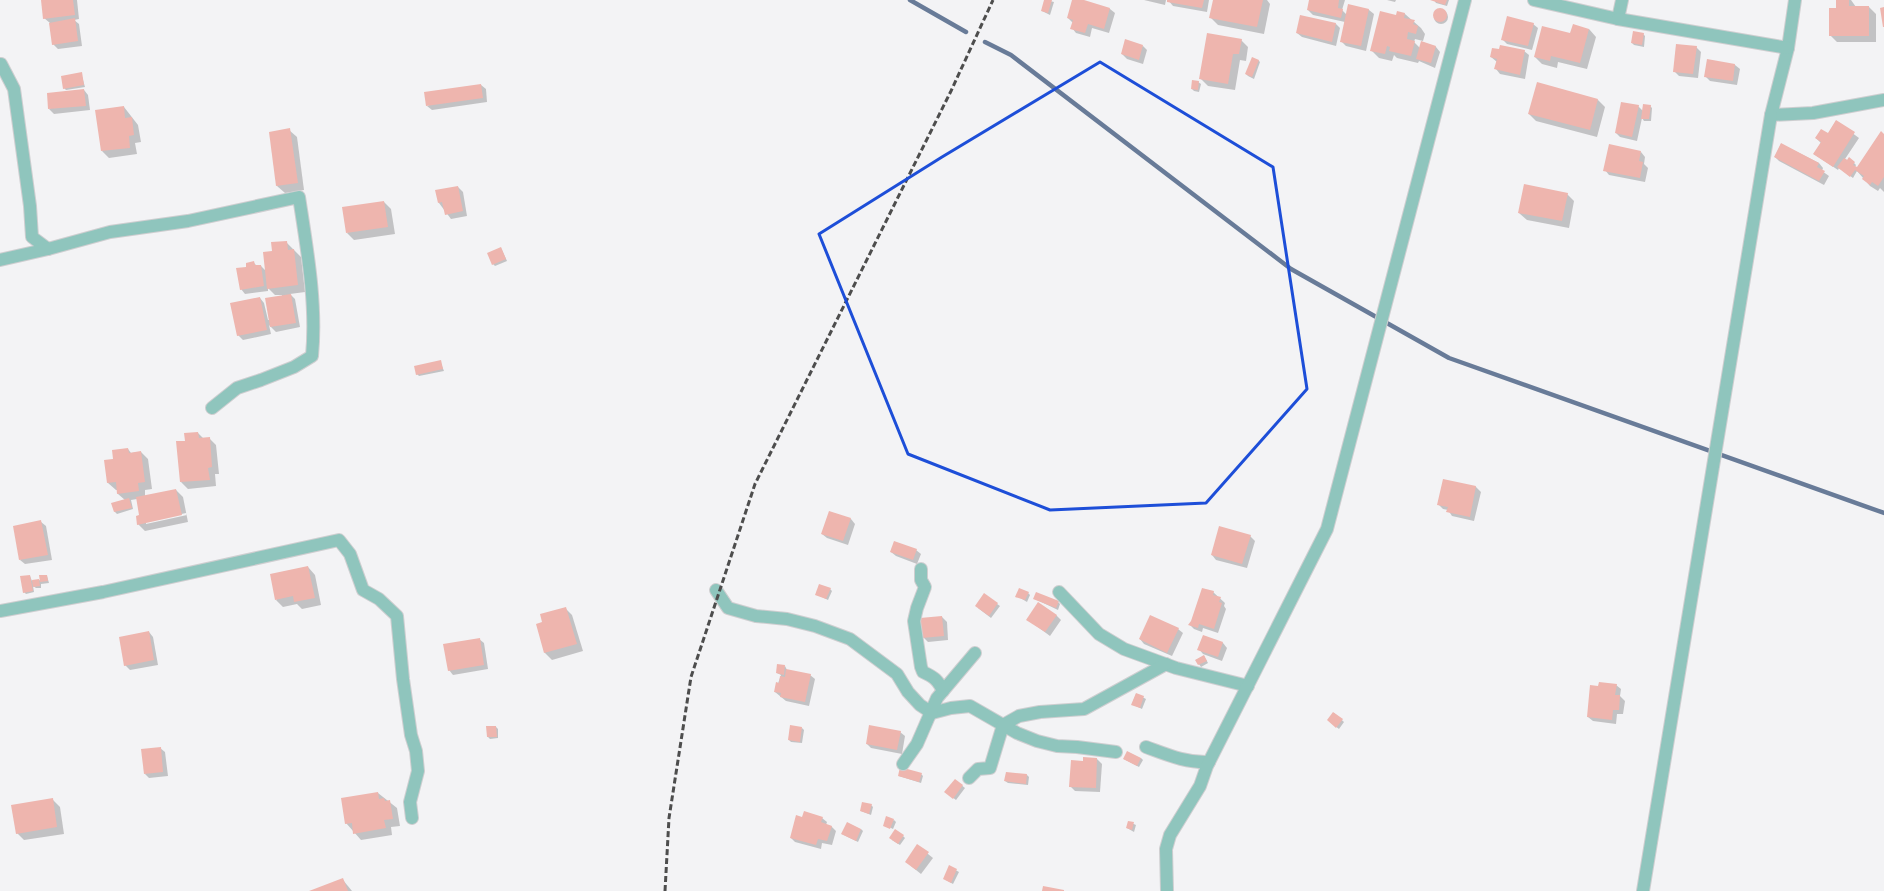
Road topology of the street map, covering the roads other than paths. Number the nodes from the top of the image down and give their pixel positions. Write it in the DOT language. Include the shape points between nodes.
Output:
graph roads {
  1 [pos="1465,0"];
  2 [pos="1534,0"];
  3 [pos="1622,0"];
  4 [pos="1794,0"];
  5 [pos="1618,19"];
  6 [pos="1788,48"];
  7 [pos="1,64"];
  8 [pos="1884,100"];
  9 [pos="1771,115"];
  10 [pos="48,249"];
  11 [pos="0,260"];
  12 [pos="212,408"];
  13 [pos="921,569"];
  14 [pos="716,590"];
  15 [pos="1059,592"];
  16 [pos="0,611"];
  17 [pos="975,653"];
  18 [pos="1166,664"];
  19 [pos="1248,686"];
  20 [pos="943,691"];
  21 [pos="932,713"];
  22 [pos="1003,725"];
  23 [pos="1146,747"];
  24 [pos="1116,752"];
  25 [pos="1209,762"];
  26 [pos="903,764"];
  27 [pos="969,778"];
  28 [pos="412,818"];
  29 [pos="1167,891"];
  30 [pos="1643,891"];
  1 -- 19 [label="street" via="1327,529"];
  2 -- 5 [label="street"];
  3 -- 5 [label="street"];
  4 -- 6 [label="street"];
  5 -- 6 [label="street"];
  6 -- 9 [label="street"];
  7 -- 10 [label="street" via="14,89 32,236"];
  8 -- 9 [label="street" via="1812,113"];
  9 -- 30 [label="street"];
  10 -- 11 [label="street"];
  10 -- 12 [label="street" via="110,232 188,221 299,198 308,254 314,335 312,356 294,367 237,388"];
  13 -- 20 [label="street" via="921,580 925,587 914,621 921,667 923,672 939,681"];
  14 -- 21 [label="street" via="728,608 756,616 788,619 850,639 897,674 908,692"];
  15 -- 18 [label="street" via="1099,634 1124,649"];
  16 -- 28 [label="street" via="103,592 339,540 350,554 362,590 379,599 397,616 403,679 418,771 410,802"];
  17 -- 20 [label="street"];
  18 -- 19 [label="street"];
  18 -- 22 [label="street" via="1084,709 1019,716"];
  19 -- 25 [label="street"];
  20 -- 21 [label="street" via="937,698"];
  21 -- 22 [label="street" via="970,706"];
  21 -- 26 [label="street" via="917,744"];
  22 -- 24 [label="street" via="1037,741 1057,746"];
  22 -- 27 [label="street" via="990,768 978,769"];
  23 -- 25 [label="street" via="1178,759"];
  25 -- 29 [label="street" via="1200,786 1168,842"];
}
